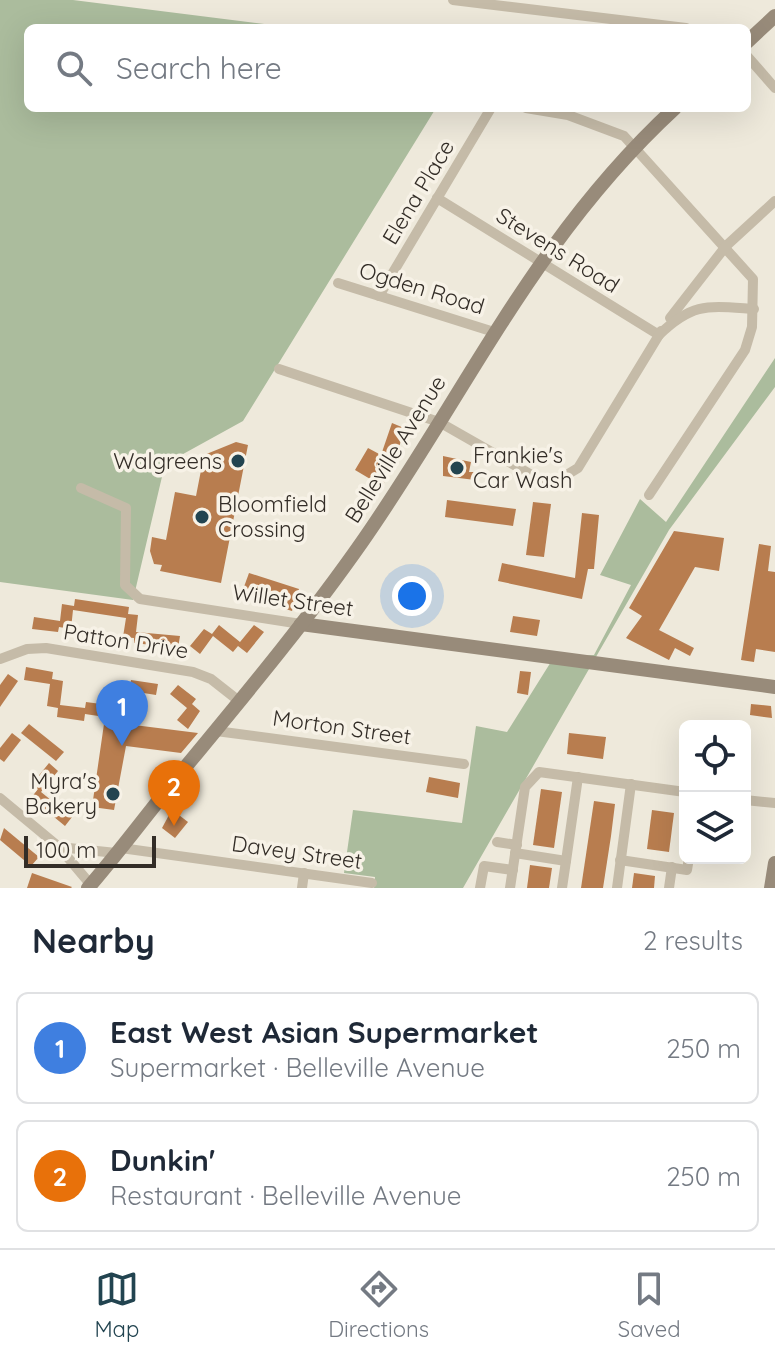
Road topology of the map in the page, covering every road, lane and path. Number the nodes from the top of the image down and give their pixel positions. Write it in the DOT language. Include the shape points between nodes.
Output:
graph roads {
  1 [pos="453,0"];
  2 [pos="775,16"];
  3 [pos="653,24"];
  4 [pos="751,38"];
  5 [pos="751,61"];
  6 [pos="775,88"];
  7 [pos="489,112"];
  8 [pos="550,112"];
  9 [pos="671,112"];
  10 [pos="635,145"];
  11 [pos="437,198"];
  12 [pos="775,201"];
  13 [pos="726,246"];
  14 [pos="540,262"];
  15 [pos="338,283"];
  16 [pos="379,296"];
  17 [pos="754,309"];
  18 [pos="494,332"];
  19 [pos="659,335"];
  20 [pos="279,369"];
  21 [pos="439,422"];
  22 [pos="81,488"];
  23 [pos="649,495"];
  24 [pos="301,624"];
  25 [pos="0,659"];
  26 [pos="775,687"];
  27 [pos="239,701"];
  28 [pos="216,731"];
  29 [pos="464,764"];
  30 [pos="578,777"];
  31 [pos="631,784"];
  32 [pos="679,791"];
  33 [pos="0,798"];
  34 [pos="751,801"];
  35 [pos="775,803"];
  36 [pos="497,842"];
  37 [pos="59,847"];
  38 [pos="516,849"];
  39 [pos="118,851"];
  40 [pos="620,860"];
  41 [pos="566,861"];
  42 [pos="775,863"];
  43 [pos="688,864"];
  44 [pos="672,867"];
  45 [pos="513,870"];
  46 [pos="304,873"];
  47 [pos="372,883"];
  48 [pos="89,886"];
  49 [pos="302,888"];
  50 [pos="480,888"];
  51 [pos="510,888"];
  52 [pos="562,888"];
  53 [pos="617,888"];
  54 [pos="669,888"];
  55 [pos="771,888"];
  1 -- 3 [label="street"];
  2 -- 4 [label="main road"];
  5 -- 6 [label="street"];
  7 -- 11 [label="street, Elena Place"];
  8 -- 10 [label="street" via="602,126"];
  9 -- 10 [label="main road, Belleville Avenue"];
  10 -- 13 [label="street"];
  10 -- 14 [label="main road, Belleville Avenue"];
  11 -- 14 [label="street, Stevens Road"];
  11 -- 16 [label="street, Elena Place"];
  12 -- 13 [label="street"];
  13 -- 17 [label="street" via="751,275"];
  13 -- 19 [label="street"];
  14 -- 18 [label="main road, Belleville Avenue"];
  14 -- 19 [label="street, Stevens Road"];
  15 -- 16 [label="street, Ogden Road"];
  16 -- 18 [label="street, Ogden Road"];
  17 -- 19 [label="street" via="691,308"];
  17 -- 23 [label="street" via="750,340"];
  18 -- 21 [label="main road, Belleville Avenue"];
  19 -- 21 [label="street" via="578,468 563,480 537,478"];
  20 -- 21 [label="street"];
  21 -- 24 [label="main road, Belleville Avenue" via="362,543"];
  22 -- 24 [label="street, Willet Street" via="126,508 125,585 140,599"];
  24 -- 26 [label="main road, Willet Street"];
  24 -- 27 [label="main road, Belleville Avenue"];
  25 -- 27 [label="street, Patton Drive" via="46,648 183,670 206,676"];
  27 -- 28 [label="main road, Belleville Avenue"];
  28 -- 29 [label="street, Morton Street"];
  28 -- 39 [label="main road, Belleville Avenue"];
  30 -- 31 [label="street"];
  30 -- 38 [label="street" via="539,772 525,787"];
  30 -- 41 [label="street"];
  31 -- 32 [label="street"];
  31 -- 40 [label="street"];
  33 -- 37 [label="street"];
  34 -- 35 [label="street"];
  36 -- 38 [label="street"];
  37 -- 39 [label="street, Davey Street"];
  37 -- 48 [label="street"];
  38 -- 41 [label="street"];
  38 -- 45 [label="street"];
  39 -- 46 [label="street, Davey Street"];
  39 -- 48 [label="main road, Belleville Avenue"];
  40 -- 44 [label="street"];
  40 -- 53 [label="street"];
  41 -- 52 [label="street"];
  42 -- 55 [label="main road"];
  43 -- 44 [label="street" via="687,870"];
  44 -- 54 [label="street"];
  45 -- 50 [label="street" via="484,866"];
  45 -- 51 [label="street"];
  46 -- 47 [label="street, Davey Street"];
  46 -- 49 [label="street"];
}
